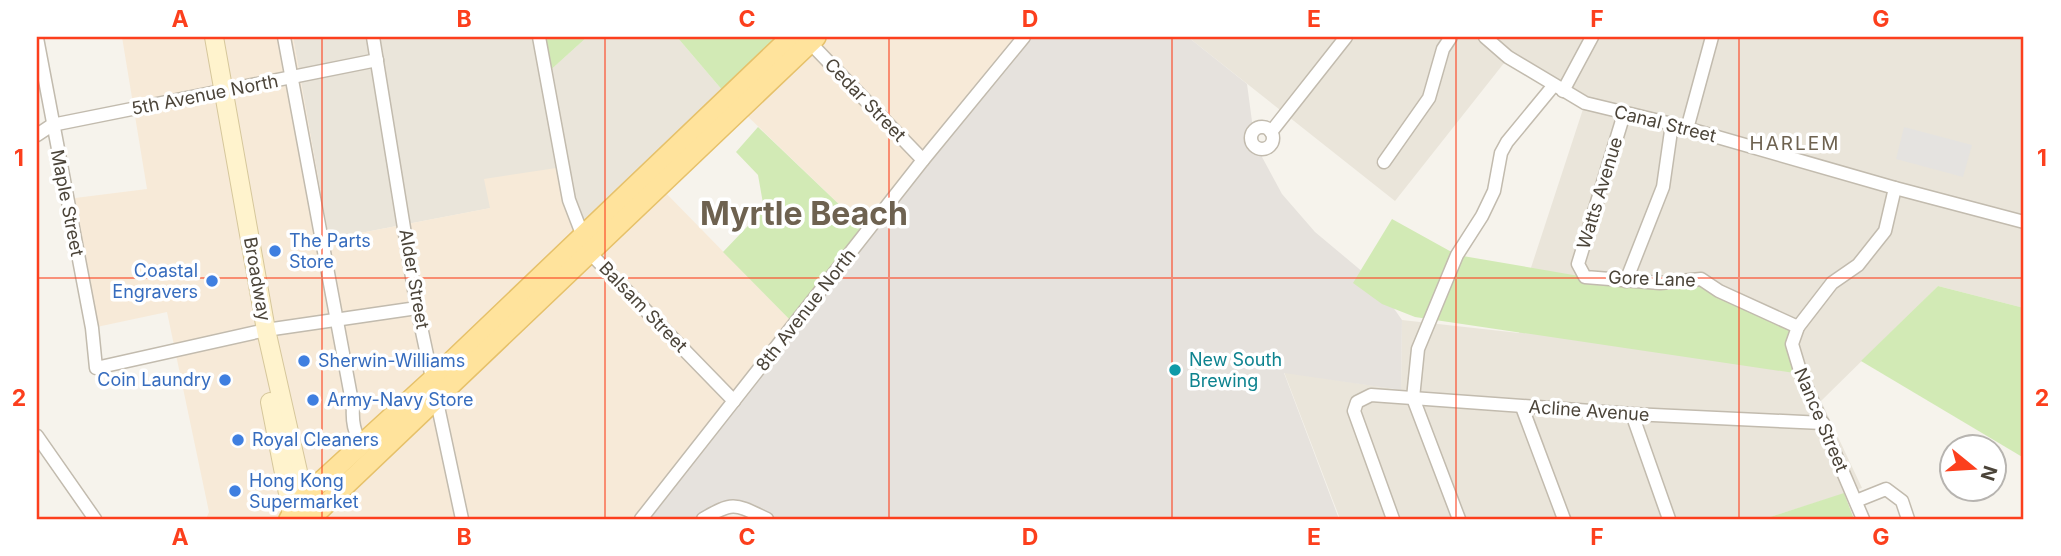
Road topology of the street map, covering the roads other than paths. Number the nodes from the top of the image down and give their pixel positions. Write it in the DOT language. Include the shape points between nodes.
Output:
graph roads {
  1 [pos="205,37"];
  2 [pos="214,37"];
  3 [pos="284,37"];
  4 [pos="373,37"];
  5 [pos="539,37"];
  6 [pos="791,37"];
  7 [pos="1024,37"];
  8 [pos="1346,37"];
  9 [pos="1451,37"];
  10 [pos="1485,37"];
  11 [pos="1592,37"];
  12 [pos="1712,37"];
  13 [pos="37,38"];
  14 [pos="813,38"];
  15 [pos="377,60"];
  16 [pos="291,78"];
  17 [pos="1559,88"];
  18 [pos="219,93"];
  19 [pos="1624,114"];
  20 [pos="1672,124"];
  21 [pos="52,125"];
  22 [pos="1687,129"];
  23 [pos="1271,132"];
  24 [pos="37,135"];
  25 [pos="923,160"];
  26 [pos="1384,162"];
  27 [pos="1895,188"];
  28 [pos="2024,222"];
  29 [pos="586,244"];
  30 [pos="1581,272"];
  31 [pos="1626,281"];
  32 [pos="417,308"];
  33 [pos="336,320"];
  34 [pos="1798,327"];
  35 [pos="262,331"];
  36 [pos="435,387"];
  37 [pos="1413,398"];
  38 [pos="734,401"];
  39 [pos="1522,407"];
  40 [pos="1632,414"];
  41 [pos="1823,423"];
  42 [pos="37,436"];
  43 [pos="362,445"];
  44 [pos="304,497"];
  45 [pos="1856,501"];
  46 [pos="299,518"];
  47 [pos="95,519"];
  48 [pos="462,519"];
  49 [pos="641,519"];
  50 [pos="703,519"];
  51 [pos="767,519"];
  52 [pos="1393,519"];
  53 [pos="1459,519"];
  54 [pos="1564,519"];
  55 [pos="1669,519"];
  56 [pos="1863,519"];
  57 [pos="1908,519"];
  1 -- 18 [label="main road, Broadway"];
  2 -- 18 [label="main road, Broadway"];
  3 -- 16 [label="street"];
  4 -- 15 [label="street, Alder Street"];
  5 -- 29 [label="street, Balsam Street" via="569,200"];
  6 -- 29 [label="main road"];
  7 -- 25 [label="street, 8th Avenue North"];
  8 -- 23 [label="street"];
  9 -- 26 [label="street" via="1429,98"];
  10 -- 17 [label="street, Canal Street"];
  11 -- 17 [label="street"];
  12 -- 22 [label="street"];
  13 -- 21 [label="street, Maple Street"];
  14 -- 25 [label="street, Cedar Street" via="817,50"];
  14 -- 29 [label="main road"];
  15 -- 16 [label="street, 5th Avenue North"];
  15 -- 32 [label="street, Alder Street"];
  16 -- 18 [label="street, 5th Avenue North"];
  16 -- 33 [label="street"];
  17 -- 19 [label="street, Canal Street" via="1585,103"];
  17 -- 37 [label="street" via="1501,153 1494,191 1457,255 1418,349"];
  18 -- 21 [label="street, 5th Avenue North"];
  18 -- 35 [label="main road, Broadway"];
  19 -- 20 [label="street, Canal Street"];
  19 -- 30 [label="street, Watts Avenue" via="1578,264"];
  20 -- 22 [label="street, Canal Street"];
  20 -- 31 [label="street" via="1663,187"];
  21 -- 24 [label="street, 5th Avenue North"];
  21 -- 35 [label="street, Maple Street" via="96,368"];
  22 -- 27 [label="street, Canal Street"];
  25 -- 38 [label="street, 8th Avenue North"];
  27 -- 28 [label="street, Canal Street"];
  27 -- 34 [label="street" via="1885,231 1858,265 1832,283"];
  29 -- 36 [label="main road"];
  29 -- 38 [label="street, Balsam Street"];
  30 -- 31 [label="street, Gore Lane"];
  31 -- 34 [label="street, Gore Lane" via="1702,279"];
  32 -- 33 [label="street"];
  32 -- 36 [label="street, Alder Street"];
  33 -- 35 [label="street"];
  33 -- 43 [label="street" via="352,421"];
  34 -- 41 [label="street, Nance Street" via="1793,354"];
  35 -- 44 [label="main road, Broadway"];
  35 -- 46 [label="main road, Broadway"];
  36 -- 43 [label="main road"];
  36 -- 46 [label="main road"];
  36 -- 48 [label="street, Alder Street"];
  37 -- 39 [label="street, Acline Avenue"];
  37 -- 52 [label="street, Acline Avenue" via="1371,395 1357,402 1354,411"];
  37 -- 53 [label="street"];
  38 -- 49 [label="street, 8th Avenue North"];
  39 -- 40 [label="street, Acline Avenue"];
  39 -- 54 [label="street"];
  40 -- 41 [label="street, Acline Avenue"];
  40 -- 55 [label="street"];
  41 -- 45 [label="street, Nance Street"];
  42 -- 47 [label="street"];
  43 -- 44 [label="main road"];
  44 -- 46 [label="main road"];
  45 -- 56 [label="street, Nance Street"];
  45 -- 57 [label="street" via="1886,489 1902,501"];
  50 -- 51 [label="street" via="726,506 742,507"];
}
